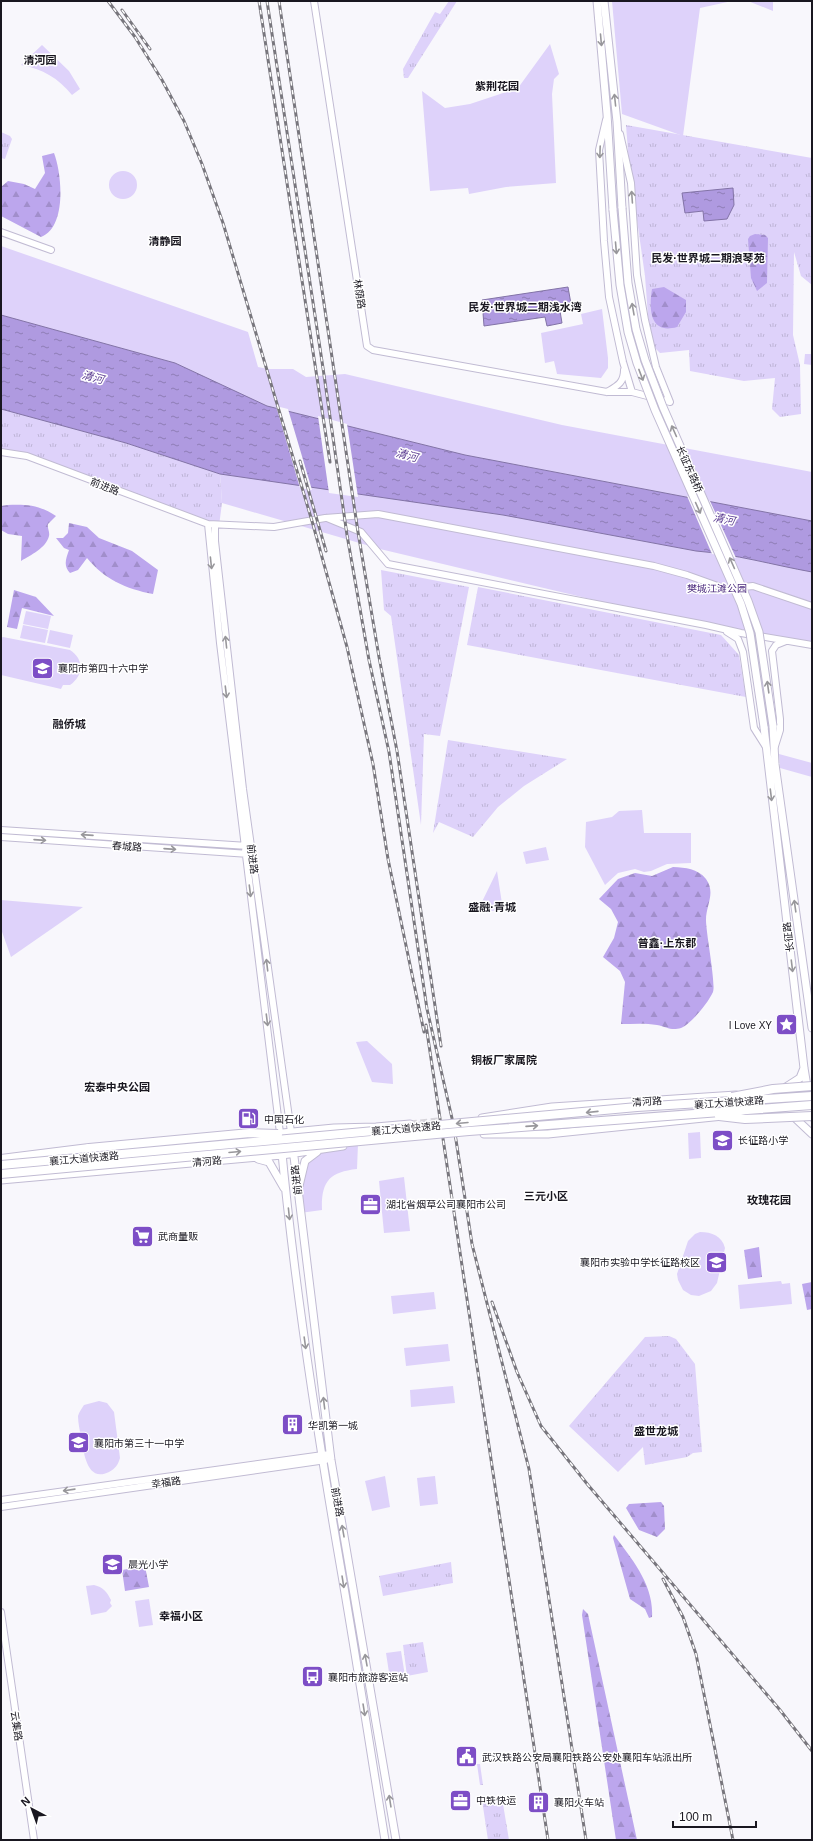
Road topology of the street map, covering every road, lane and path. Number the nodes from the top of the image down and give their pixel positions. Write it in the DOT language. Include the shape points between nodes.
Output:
graph roads {
  1 [pos="314,1"];
  2 [pos="597,1"];
  3 [pos="604,1"];
  4 [pos="607,114"];
  5 [pos="617,122"];
  6 [pos="1,232"];
  7 [pos="51,250"];
  8 [pos="623,362"];
  9 [pos="607,392"];
  10 [pos="632,392"];
  11 [pos="1,452"];
  12 [pos="192,518"];
  13 [pos="325,518"];
  14 [pos="212,525"];
  15 [pos="225,526"];
  16 [pos="212,540"];
  17 [pos="812,606"];
  18 [pos="722,629"];
  19 [pos="741,633"];
  20 [pos="770,638"];
  21 [pos="788,640"];
  22 [pos="812,645"];
  23 [pos="772,651"];
  24 [pos="743,652"];
  25 [pos="766,747"];
  26 [pos="774,751"];
  27 [pos="1,830"];
  28 [pos="1,837"];
  29 [pos="248,846"];
  30 [pos="249,854"];
  31 [pos="812,1028"];
  32 [pos="804,1068"];
  33 [pos="811,1090"];
  34 [pos="774,1093"];
  35 [pos="812,1111"];
  36 [pos="773,1113"];
  37 [pos="482,1118"];
  38 [pos="410,1124"];
  39 [pos="371,1131"];
  40 [pos="291,1132"];
  41 [pos="280,1133"];
  42 [pos="484,1134"];
  43 [pos="812,1134"];
  44 [pos="412,1139"];
  45 [pos="333,1148"];
  46 [pos="293,1154"];
  47 [pos="282,1155"];
  48 [pos="250,1157"];
  49 [pos="1,1159"];
  50 [pos="1,1165"];
  51 [pos="27,1171"];
  52 [pos="1,1174"];
  53 [pos="1,1178"];
  54 [pos="298,1190"];
  55 [pos="287,1195"];
  56 [pos="330,1457"];
  57 [pos="321,1458"];
  58 [pos="1,1500"];
  59 [pos="1,1507"];
  60 [pos="1,1612"];
  61 [pos="34,1840"];
  62 [pos="385,1840"];
  63 [pos="396,1840"];
  1 -- 9 [label="street, 林荫路" via="367,346 380,352"];
  2 -- 4 [label="main road, 长征东路桥, one-way"];
  5 -- 3 [label="main road, 长征东路桥, one-way"];
  4 -- 8 [label="street, one-way" via="599,150 604,241 609,297"];
  4 -- 25 [label="main road, 长征东路桥, one-way, bridge" via="620,285 628,332 655,410 741,604 750,633"];
  10 -- 5 [label="street, one-way" via="670,402 656,367 645,320 637,276 631,183"];
  26 -- 5 [label="main road, 长征东路桥, one-way, bridge" via="773,726 759,632 748,601 663,407 636,329 628,283"];
  6 -- 7 [label="street"];
  8 -- 9 [label="street" via="624,376 621,383"];
  8 -- 10 [label="street"];
  9 -- 10 [label="street"];
  11 -- 12 [label="street, 前进路" via="26,456"];
  12 -- 14 [label="street, 前进路"];
  12 -- 16 [label="street"];
  13 -- 15 [label="street" via="274,527"];
  13 -- 17 [label="street" via="378,514 654,566 687,574 726,589 753,586"];
  13 -- 18 [label="street" via="361,532 388,564"];
  14 -- 15 [label="street"];
  14 -- 16 [label="street, 前进路"];
  15 -- 16 [label="street"];
  16 -- 29 [label="street, 前进路"];
  18 -- 19 [label="street"];
  18 -- 24 [label="street" via="738,639"];
  19 -- 20 [label="street"];
  19 -- 24 [label="street"];
  20 -- 21 [label="street"];
  20 -- 23 [label="street"];
  21 -- 22 [label="street"];
  21 -- 23 [label="street" via="776,645"];
  23 -- 26 [label="street" via="780,718 780,730"];
  24 -- 25 [label="street" via="754,728"];
  25 -- 32 [label="main road, 长征路, one-way"];
  31 -- 26 [label="main road, 长征路, one-way"];
  29 -- 27 [label="street, 春城路, one-way"];
  28 -- 30 [label="street, 春城路, one-way"];
  29 -- 30 [label="street, 前进路"];
  40 -- 30 [label="street, 前进路, one-way"];
  30 -- 41 [label="street, 前进路, one-way"];
  32 -- 33 [label="main road, 长征路"];
  32 -- 34 [label="main road" via="800,1078 793,1084"];
  33 -- 34 [label="main road, 清河路"];
  33 -- 35 [label="main road, 长征路"];
  33 -- 39 [label="highway, 襄江大道快速路, one-way, bridge"];
  34 -- 37 [label="main road, 清河路" via="552,1107"];
  35 -- 36 [label="main road"];
  51 -- 35 [label="highway, 襄江大道快速路, one-way, bridge" via="454,1132 638,1118"];
  36 -- 42 [label="main road" via="548,1134"];
  36 -- 43 [label="main road" via="794,1117"];
  38 -- 40 [label="main road, 清河路"];
  39 -- 49 [label="highway, bridge" via="333,1129 271,1135 250,1133"];
  39 -- 50 [label="highway, 襄江大道快速路, bridge"];
  40 -- 41 [label="main road, 清河路"];
  40 -- 46 [label="main road, 前进路"];
  41 -- 47 [label="main road, 前进路"];
  41 -- 49 [label="main road, 清河路"];
  44 -- 45 [label="main road, 清河路"];
  45 -- 46 [label="main road, 清河路"];
  45 -- 54 [label="main road" via="314,1152 305,1161"];
  46 -- 47 [label="main road, 清河路"];
  46 -- 54 [label="main road, 前进路"];
  47 -- 48 [label="main road, 清河路"];
  47 -- 55 [label="main road, 前进路"];
  48 -- 53 [label="main road, 清河路"];
  48 -- 55 [label="main road" via="269,1162"];
  51 -- 52 [label="highway, 襄江大道快速路, bridge"];
  51 -- 53 [label="highway, bridge"];
  56 -- 54 [label="main road, 前进路, one-way"];
  55 -- 57 [label="main road, 前进路, one-way"];
  56 -- 57 [label="street, 幸福路"];
  63 -- 56 [label="main road, 前进路, one-way"];
  57 -- 58 [label="street, 幸福路, one-way"];
  57 -- 59 [label="street, 幸福路"];
  57 -- 62 [label="main road, 前进路, one-way"];
  60 -- 61 [label="street, 云集路"];
}
